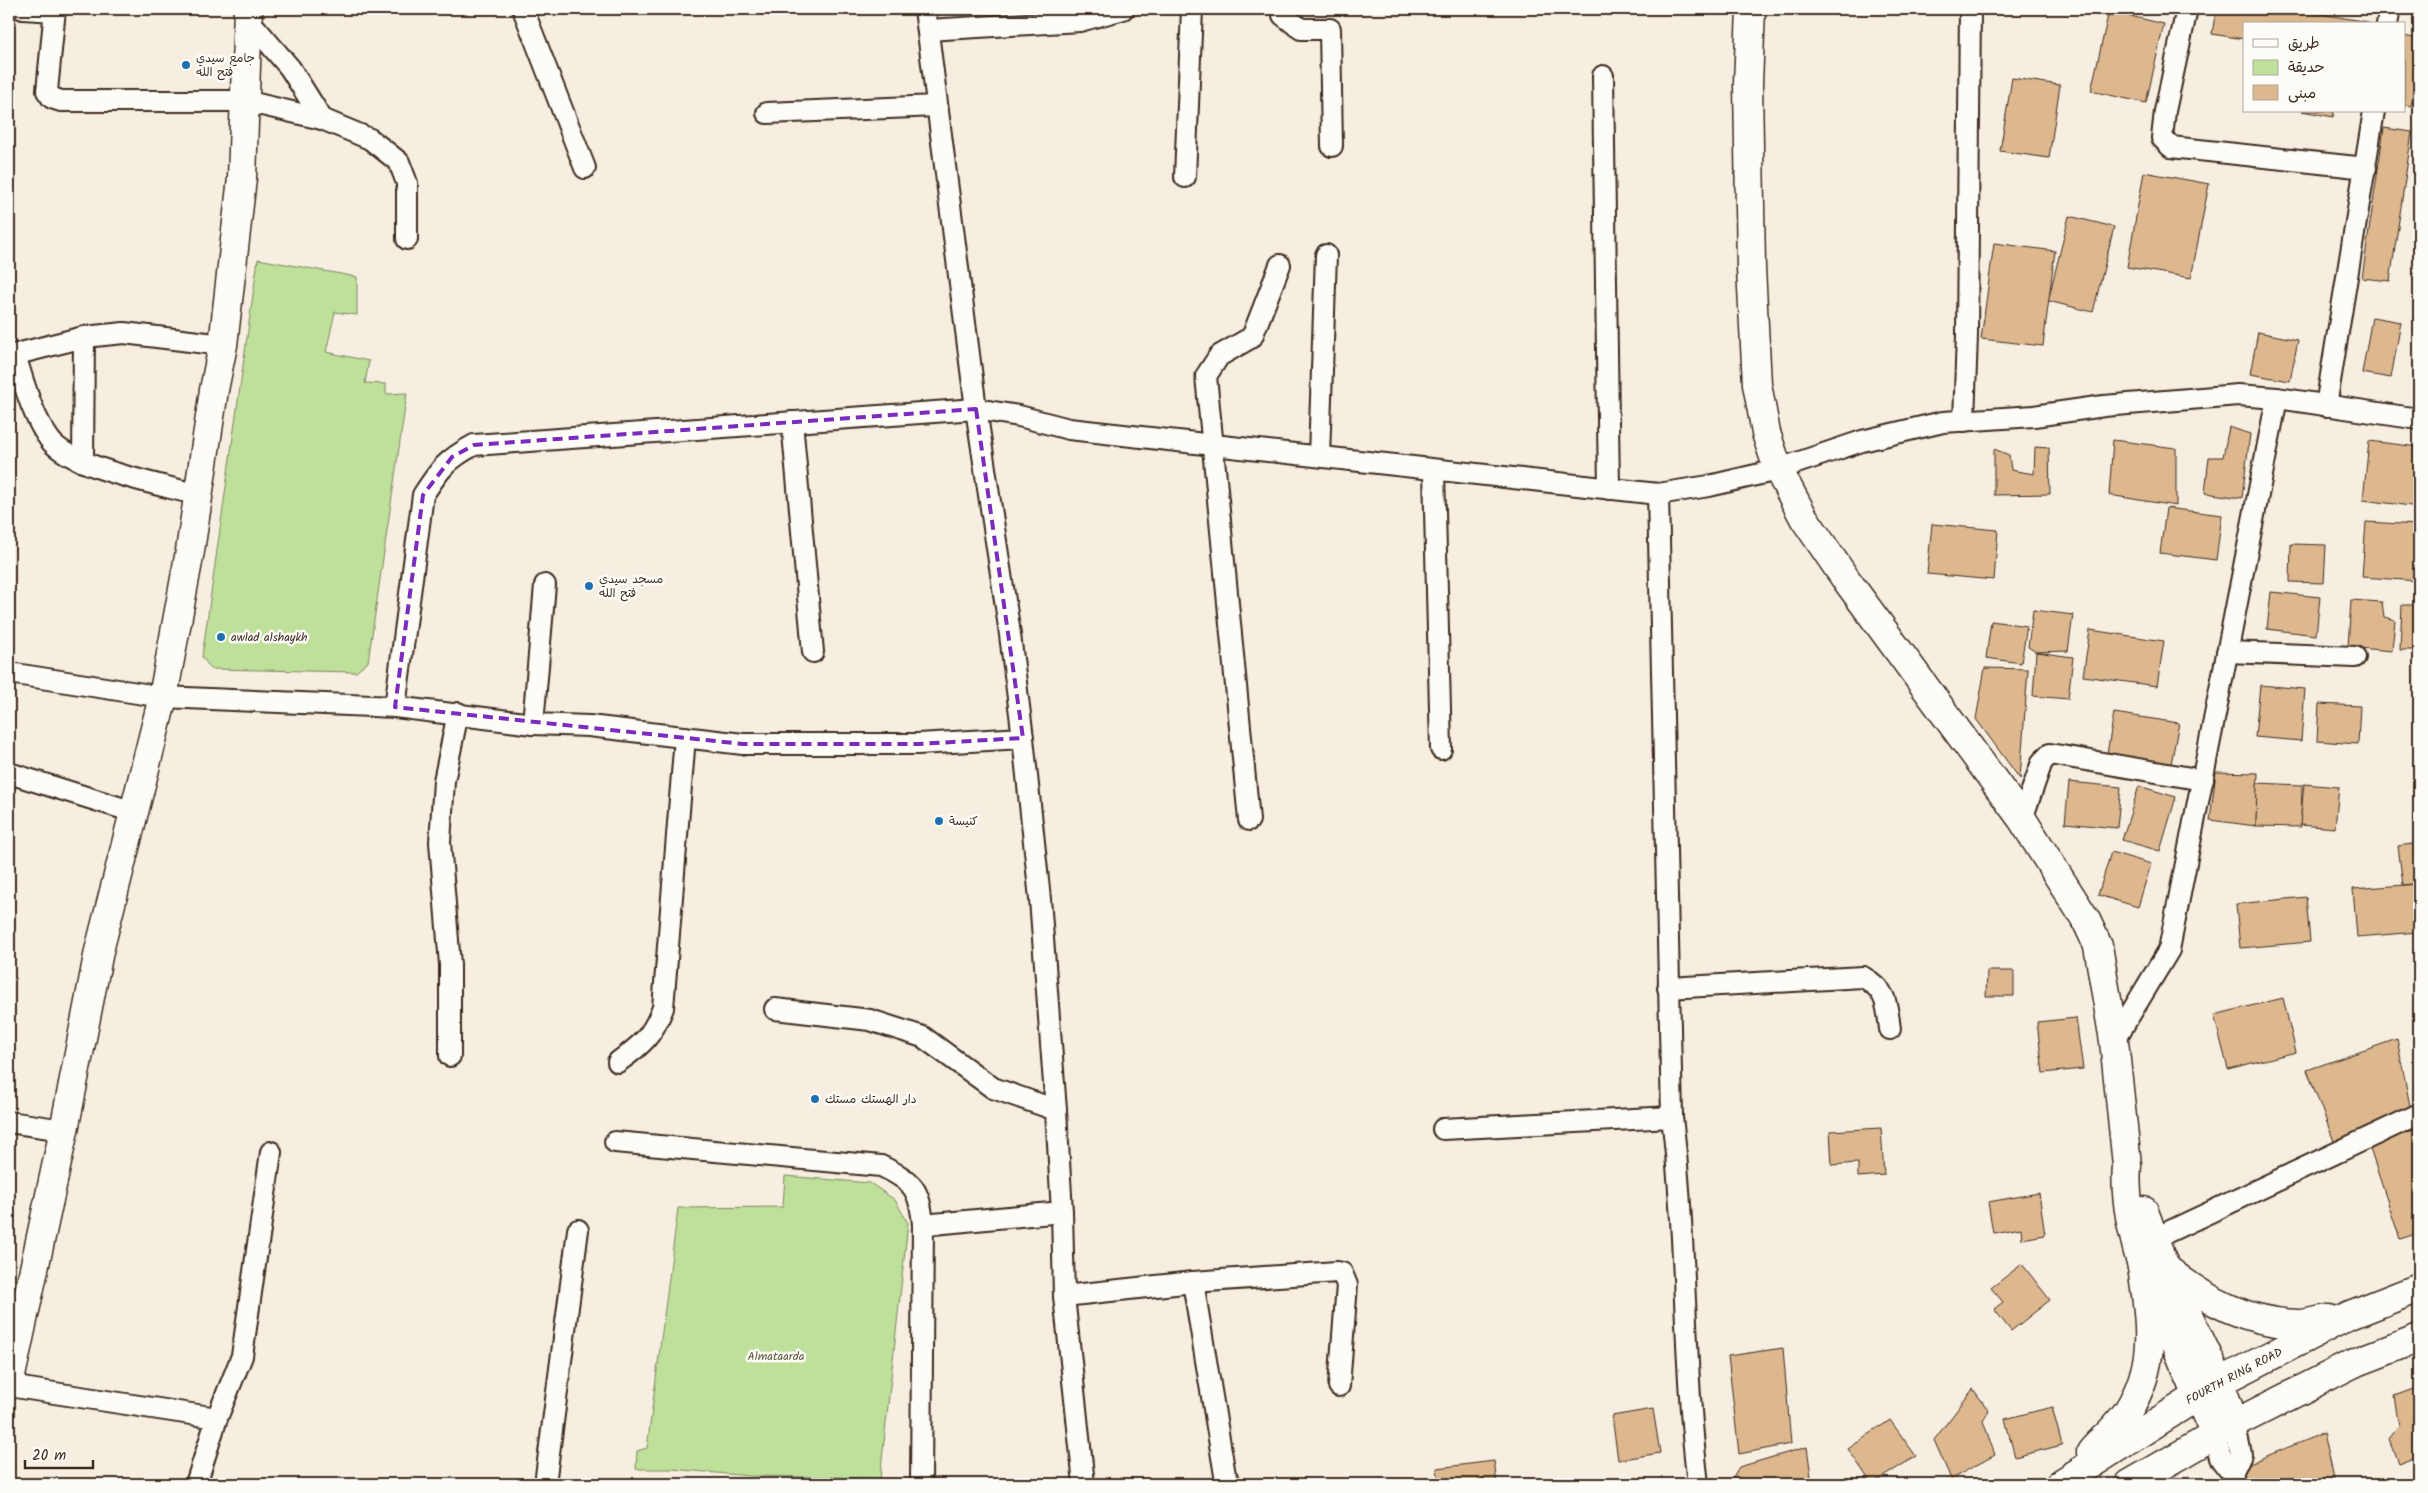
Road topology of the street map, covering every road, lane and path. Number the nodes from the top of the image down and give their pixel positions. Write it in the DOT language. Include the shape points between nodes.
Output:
graph roads {
  1 [pos="22,9"];
  2 [pos="523,9"];
  3 [pos="926,9"];
  4 [pos="1123,9"];
  5 [pos="1192,9"];
  6 [pos="1283,9"];
  7 [pos="1751,9"];
  8 [pos="1970,9"];
  9 [pos="2187,9"];
  10 [pos="2390,9"];
  11 [pos="55,10"];
  12 [pos="248,14"];
  13 [pos="2387,22"];
  14 [pos="928,30"];
  15 [pos="1603,76"];
  16 [pos="245,101"];
  17 [pos="937,106"];
  18 [pos="2374,112"];
  19 [pos="767,113"];
  20 [pos="322,119"];
  21 [pos="1332,146"];
  22 [pos="585,168"];
  23 [pos="2366,168"];
  24 [pos="1185,177"];
  25 [pos="407,239"];
  26 [pos="1326,255"];
  27 [pos="1280,265"];
  28 [pos="84,337"];
  29 [pos="223,345"];
  30 [pos="12,355"];
  31 [pos="2277,398"];
  32 [pos="2326,406"];
  33 [pos="976,409"];
  34 [pos="2419,419"];
  35 [pos="1964,421"];
  36 [pos="792,422"];
  37 [pos="1214,443"];
  38 [pos="1319,456"];
  39 [pos="83,462"];
  40 [pos="1778,469"];
  41 [pos="1434,471"];
  42 [pos="1609,489"];
  43 [pos="1658,494"];
  44 [pos="198,495"];
  45 [pos="545,585"];
  46 [pos="813,652"];
  47 [pos="2227,652"];
  48 [pos="2355,657"];
  49 [pos="9,673"];
  50 [pos="163,697"];
  51 [pos="395,707"];
  52 [pos="458,713"];
  53 [pos="532,724"];
  54 [pos="685,737"];
  55 [pos="1023,738"];
  56 [pos="1441,749"];
  57 [pos="9,773"];
  58 [pos="2202,780"];
  59 [pos="134,812"];
  60 [pos="2022,819"];
  61 [pos="1249,820"];
  62 [pos="1668,988"];
  63 [pos="775,1009"];
  64 [pos="1890,1029"];
  65 [pos="2114,1041"];
  66 [pos="450,1056"];
  67 [pos="618,1062"];
  68 [pos="1056,1110"];
  69 [pos="2419,1114"];
  70 [pos="1672,1117"];
  71 [pos="9,1122"];
  72 [pos="1443,1129"];
  73 [pos="64,1130"];
  74 [pos="615,1142"];
  75 [pos="271,1152"];
  76 [pos="2127,1165"];
  77 [pos="1062,1212"];
  78 [pos="923,1225"];
  79 [pos="578,1230"];
  80 [pos="2153,1239"];
  81 [pos="2155,1268"];
  82 [pos="1193,1282"];
  83 [pos="2419,1288"];
  84 [pos="1064,1296"];
  85 [pos="2350,1315"];
  86 [pos="2419,1338"];
  87 [pos="9,1386"];
  88 [pos="1339,1386"];
  89 [pos="2209,1388"];
  90 [pos="217,1418"];
  91 [pos="2225,1429"];
  92 [pos="2234,1479"];
  93 [pos="196,1484"];
  94 [pos="545,1484"];
  95 [pos="921,1484"];
  96 [pos="1084,1484"];
  97 [pos="1231,1484"];
  98 [pos="1698,1484"];
  99 [pos="2060,1484"];
  100 [pos="2130,1484"];
  1 -- 11 [label="street"];
  2 -- 22 [label="street"];
  3 -- 14 [label="street"];
  4 -- 14 [label="street" via="1080,21"];
  5 -- 24 [label="street"];
  6 -- 21 [label="street" via="1283,15 1301,29 1330,29"];
  7 -- 40 [label="street" via="1748,84 1754,338 1757,384 1766,433"];
  8 -- 35 [label="street"];
  9 -- 23 [label="street" via="2165,111 2162,138 2171,147"];
  10 -- 13 [label="street"];
  11 -- 16 [label="street" via="47,91 52,98 61,101"];
  12 -- 16 [label="street"];
  12 -- 20 [label="street" via="290,68"];
  14 -- 17 [label="street"];
  15 -- 42 [label="street"];
  16 -- 20 [label="street"];
  16 -- 29 [label="street" via="242,178"];
  17 -- 19 [label="street"];
  17 -- 33 [label="street"];
  18 -- 23 [label="street"];
  20 -- 25 [label="street" via="370,139 399,162 407,183"];
  23 -- 32 [label="street"];
  26 -- 38 [label="street"];
  27 -- 37 [label="street" via="1252,337 1219,356 1206,376"];
  28 -- 29 [label="street" via="124,333"];
  28 -- 30 [label="street"];
  28 -- 39 [label="street"];
  29 -- 44 [label="street"];
  30 -- 39 [label="street" via="38,420 51,441"];
  31 -- 32 [label="street"];
  31 -- 35 [label="street" via="2238,395"];
  31 -- 47 [label="street"];
  32 -- 34 [label="street"];
  33 -- 36 [label="street"];
  33 -- 37 [label="street" via="1069,428"];
  33 -- 55 [label="street" via="1010,627"];
  35 -- 40 [label="street" via="1943,422 1862,441"];
  36 -- 46 [label="street"];
  36 -- 51 [label="street" via="474,445 452,457 440,468 423,495"];
  37 -- 38 [label="street"];
  37 -- 61 [label="street"];
  38 -- 41 [label="street"];
  39 -- 44 [label="street"];
  40 -- 43 [label="street" via="1709,486"];
  40 -- 60 [label="street" via="1804,518 1845,578"];
  41 -- 42 [label="street"];
  41 -- 56 [label="street"];
  42 -- 43 [label="street"];
  43 -- 62 [label="street"];
  44 -- 50 [label="street"];
  45 -- 53 [label="street"];
  47 -- 48 [label="street"];
  47 -- 58 [label="street"];
  49 -- 50 [label="street"];
  50 -- 51 [label="street"];
  50 -- 59 [label="street"];
  51 -- 52 [label="street"];
  52 -- 53 [label="street"];
  52 -- 66 [label="street" via="444,781 440,842 450,965"];
  53 -- 54 [label="street" via="589,726"];
  54 -- 55 [label="street" via="743,744 918,744"];
  54 -- 67 [label="street" via="663,1008 656,1026 641,1046"];
  55 -- 68 [label="street" via="1040,899"];
  57 -- 59 [label="street"];
  58 -- 60 [label="street" via="2050,754 2044,757"];
  58 -- 65 [label="street" via="2169,950"];
  59 -- 73 [label="street" via="99,952"];
  60 -- 65 [label="street" via="2075,899 2098,946"];
  62 -- 64 [label="street" via="1863,977 1874,983 1886,1000"];
  62 -- 70 [label="street"];
  63 -- 68 [label="street" via="870,1020 924,1037 993,1088"];
  65 -- 76 [label="street"];
  68 -- 77 [label="street"];
  69 -- 80 [label="street"];
  70 -- 72 [label="street"];
  70 -- 98 [label="street" via="1680,1182 1686,1359"];
  71 -- 73 [label="street"];
  73 -- 87 [label="street"];
  74 -- 78 [label="street" via="882,1166 905,1177 921,1201"];
  75 -- 90 [label="street" via="242,1356"];
  76 -- 80 [label="street" via="2138,1182"];
  76 -- 81 [label="street" via="2125,1186"];
  77 -- 78 [label="street"];
  77 -- 84 [label="street"];
  78 -- 95 [label="street"];
  79 -- 94 [label="street"];
  80 -- 81 [label="street"];
  81 -- 85 [label="street" via="2216,1303 2250,1317 2299,1324"];
  81 -- 89 [label="street"];
  81 -- 99 [label="street" via="2150,1348 2146,1375 2139,1391 2126,1414"];
  82 -- 84 [label="street"];
  82 -- 88 [label="street" via="1342,1273 1347,1284"];
  82 -- 97 [label="street" via="1225,1475"];
  83 -- 85 [label="street, FOURTH RING ROAD"];
  84 -- 96 [label="street"];
  85 -- 89 [label="street, FOURTH RING ROAD"];
  86 -- 91 [label="street" via="2352,1364"];
  87 -- 90 [label="street"];
  89 -- 91 [label="street"];
  89 -- 99 [label="street, FOURTH RING ROAD"];
  90 -- 93 [label="street"];
  91 -- 92 [label="street" via="2221,1458"];
  91 -- 100 [label="street"];
}
